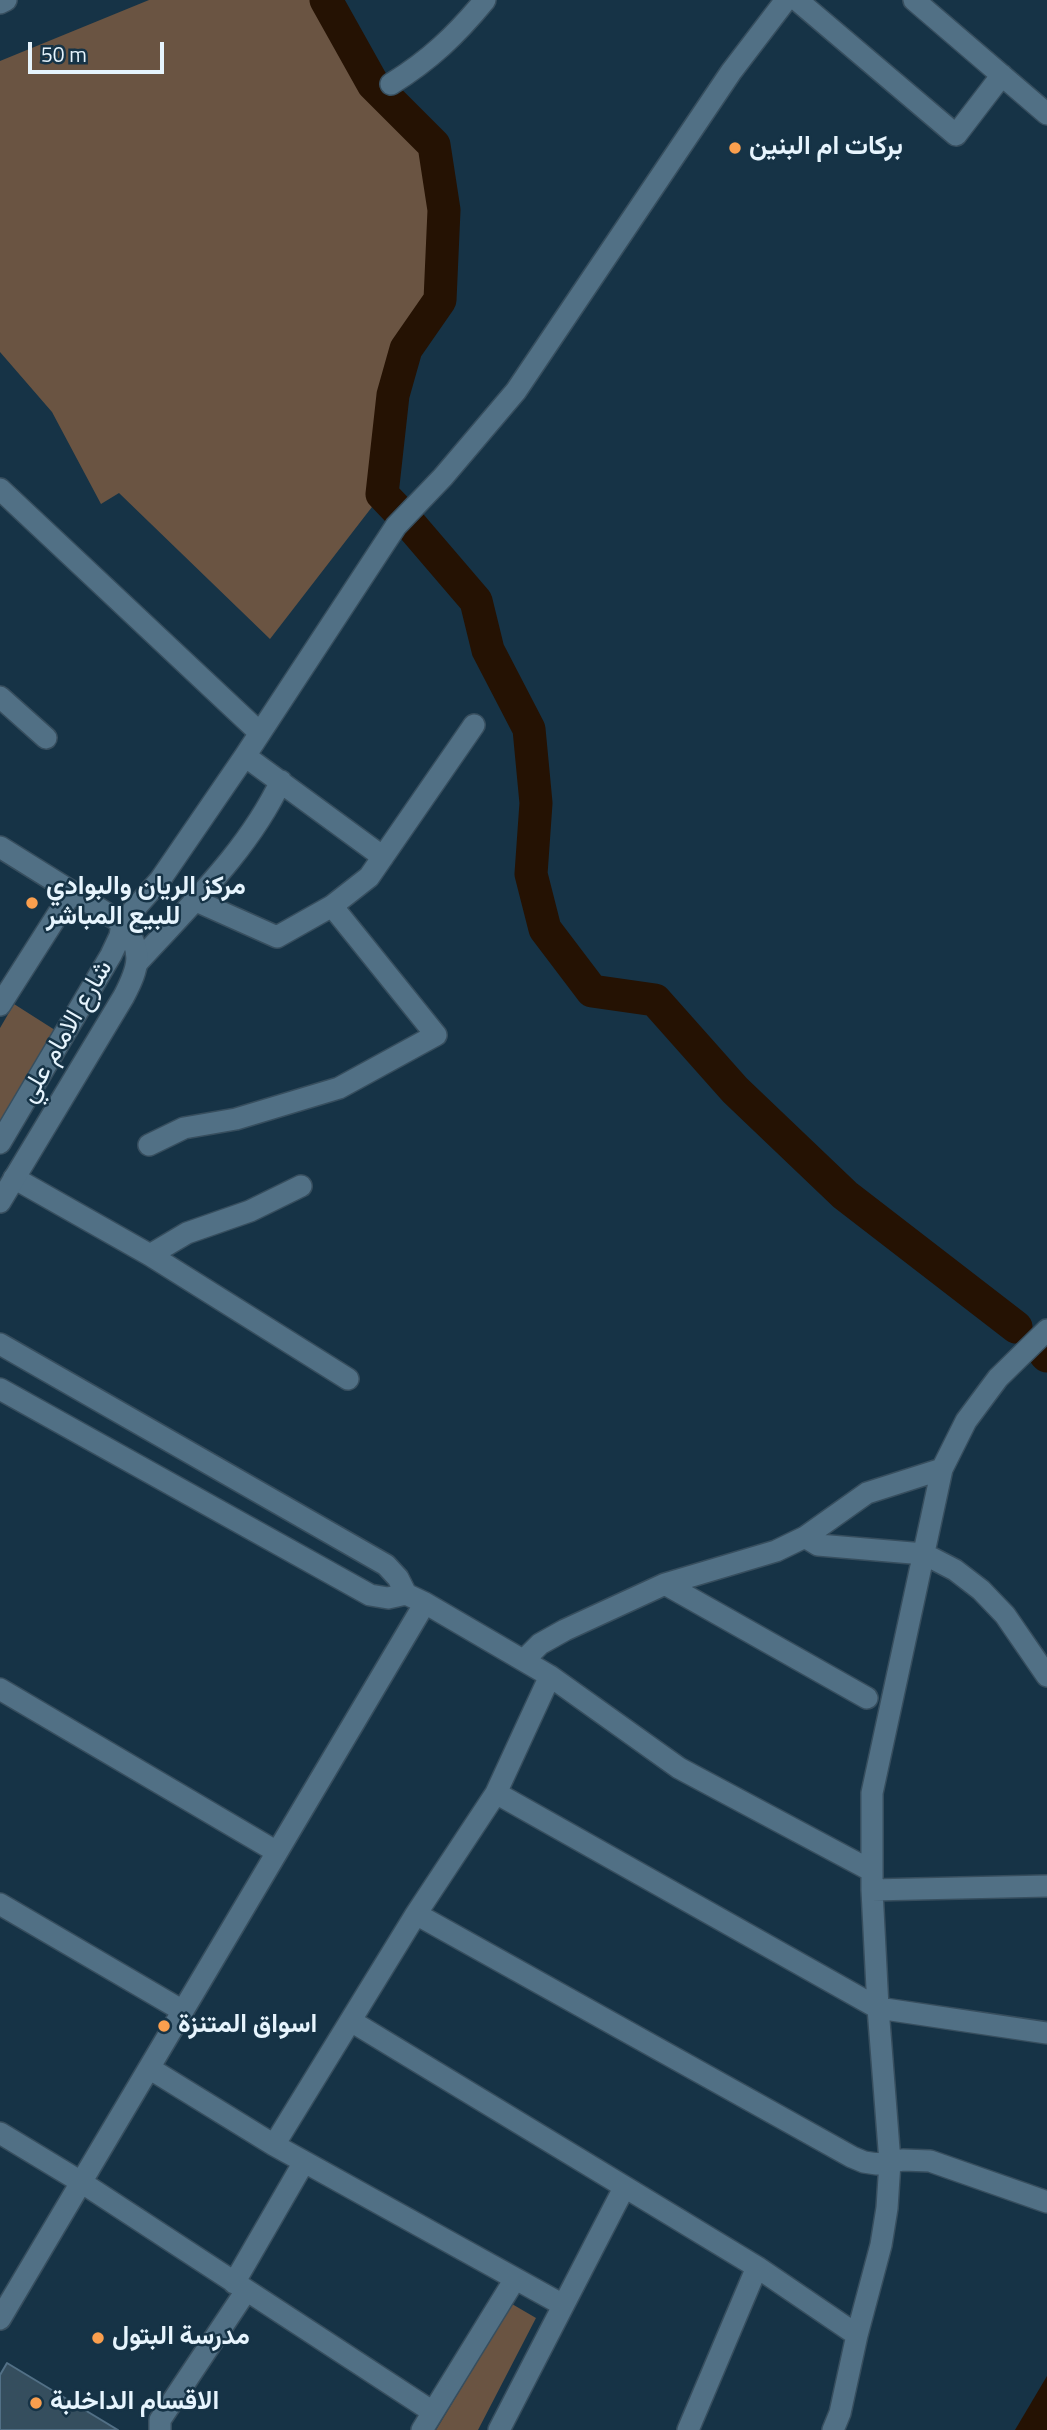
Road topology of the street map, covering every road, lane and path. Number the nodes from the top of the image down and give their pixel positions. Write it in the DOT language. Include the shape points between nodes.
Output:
graph roads {
  1 [pos="6,0"];
  2 [pos="485,0"];
  3 [pos="786,0"];
  4 [pos="797,0"];
  5 [pos="915,0"];
  6 [pos="0,3"];
  7 [pos="1002,75"];
  8 [pos="391,84"];
  9 [pos="1047,114"];
  10 [pos="0,489"];
  11 [pos="0,697"];
  12 [pos="474,725"];
  13 [pos="260,733"];
  14 [pos="46,738"];
  15 [pos="245,756"];
  16 [pos="281,781"];
  17 [pos="0,847"];
  18 [pos="383,857"];
  19 [pos="72,892"];
  20 [pos="194,900"];
  21 [pos="332,906"];
  22 [pos="122,923"];
  23 [pos="138,961"];
  24 [pos="0,1005"];
  25 [pos="0,1143"];
  26 [pos="149,1145"];
  27 [pos="14,1178"];
  28 [pos="301,1186"];
  29 [pos="0,1202"];
  30 [pos="150,1255"];
  31 [pos="1047,1330"];
  32 [pos="0,1344"];
  33 [pos="348,1378"];
  34 [pos="0,1389"];
  35 [pos="942,1469"];
  36 [pos="805,1537"];
  37 [pos="924,1554"];
  38 [pos="665,1584"];
  39 [pos="416,1598"];
  40 [pos="524,1660"];
  41 [pos="550,1676"];
  42 [pos="1047,1676"];
  43 [pos="0,1689"];
  44 [pos="867,1698"];
  45 [pos="496,1793"];
  46 [pos="277,1852"];
  47 [pos="872,1880"];
  48 [pos="1047,1886"];
  49 [pos="0,1904"];
  50 [pos="416,1914"];
  51 [pos="878,2008"];
  52 [pos="183,2011"];
  53 [pos="351,2021"];
  54 [pos="1047,2033"];
  55 [pos="149,2068"];
  56 [pos="0,2133"];
  57 [pos="274,2145"];
  58 [pos="304,2162"];
  59 [pos="890,2162"];
  60 [pos="81,2182"];
  61 [pos="624,2188"];
  62 [pos="1047,2202"];
  63 [pos="757,2267"];
  64 [pos="515,2278"];
  65 [pos="240,2287"];
  66 [pos="563,2305"];
  67 [pos="0,2319"];
  68 [pos="857,2335"];
  69 [pos="433,2412"];
  70 [pos="160,2430"];
  71 [pos="422,2430"];
  72 [pos="499,2430"];
  73 [pos="688,2430"];
  74 [pos="833,2430"];
  1 -- 6 [label="street"];
  2 -- 8 [label="street" via="456,35"];
  3 -- 13 [label="street" via="731,72 516,391 396,526"];
  4 -- 7 [label="street" via="956,135"];
  5 -- 7 [label="street"];
  7 -- 9 [label="street"];
  10 -- 13 [label="street"];
  11 -- 14 [label="street"];
  12 -- 18 [label="street"];
  13 -- 15 [label="street"];
  15 -- 16 [label="street"];
  15 -- 22 [label="street" via="154,888"];
  16 -- 18 [label="street"];
  16 -- 20 [label="street" via="247,840"];
  17 -- 19 [label="street"];
  18 -- 21 [label="street" via="369,877"];
  19 -- 22 [label="street"];
  19 -- 24 [label="street"];
  20 -- 21 [label="street" via="277,937"];
  20 -- 23 [label="street"];
  21 -- 26 [label="street" via="436,1035 339,1088 236,1119 184,1128"];
  22 -- 23 [label="street, شارع الامام علي" via="134,941"];
  22 -- 25 [label="street, شارع الامام علي" via="111,955"];
  23 -- 27 [label="street, شارع الامام علي" via="124,996"];
  27 -- 29 [label="street, شارع الامام علي"];
  27 -- 30 [label="street"];
  28 -- 30 [label="street" via="250,1211 187,1233"];
  30 -- 33 [label="street"];
  31 -- 35 [label="street" via="998,1378 966,1421"];
  32 -- 39 [label="street" via="386,1564"];
  34 -- 39 [label="street" via="370,1595"];
  35 -- 36 [label="street" via="867,1493"];
  35 -- 37 [label="street"];
  36 -- 37 [label="street" via="818,1545"];
  36 -- 38 [label="street" via="776,1551"];
  37 -- 42 [label="street" via="981,1590 1005,1615"];
  37 -- 47 [label="street" via="872,1793"];
  38 -- 40 [label="street" via="558,1633"];
  38 -- 44 [label="street"];
  39 -- 40 [label="street"];
  39 -- 46 [label="street"];
  40 -- 41 [label="street"];
  41 -- 45 [label="street"];
  41 -- 47 [label="street" via="679,1768"];
  43 -- 46 [label="street"];
  45 -- 50 [label="street"];
  45 -- 51 [label="street"];
  46 -- 52 [label="street"];
  47 -- 48 [label="street"];
  47 -- 51 [label="street"];
  49 -- 52 [label="street"];
  50 -- 53 [label="street"];
  50 -- 59 [label="street" via="852,2157"];
  51 -- 54 [label="street"];
  51 -- 59 [label="street"];
  52 -- 55 [label="street"];
  53 -- 57 [label="street"];
  53 -- 61 [label="street"];
  55 -- 57 [label="street"];
  55 -- 60 [label="street"];
  56 -- 60 [label="street"];
  57 -- 58 [label="street"];
  58 -- 64 [label="street"];
  58 -- 65 [label="street"];
  59 -- 62 [label="street" via="930,2161"];
  59 -- 68 [label="street" via="881,2245"];
  60 -- 65 [label="street"];
  60 -- 67 [label="street"];
  61 -- 63 [label="street"];
  61 -- 66 [label="street"];
  63 -- 68 [label="street"];
  63 -- 73 [label="street"];
  64 -- 66 [label="street"];
  64 -- 69 [label="street"];
  65 -- 69 [label="street"];
  65 -- 70 [label="street" via="160,2420"];
  66 -- 72 [label="street"];
  68 -- 74 [label="street" via="841,2413"];
  69 -- 71 [label="street"];
}
